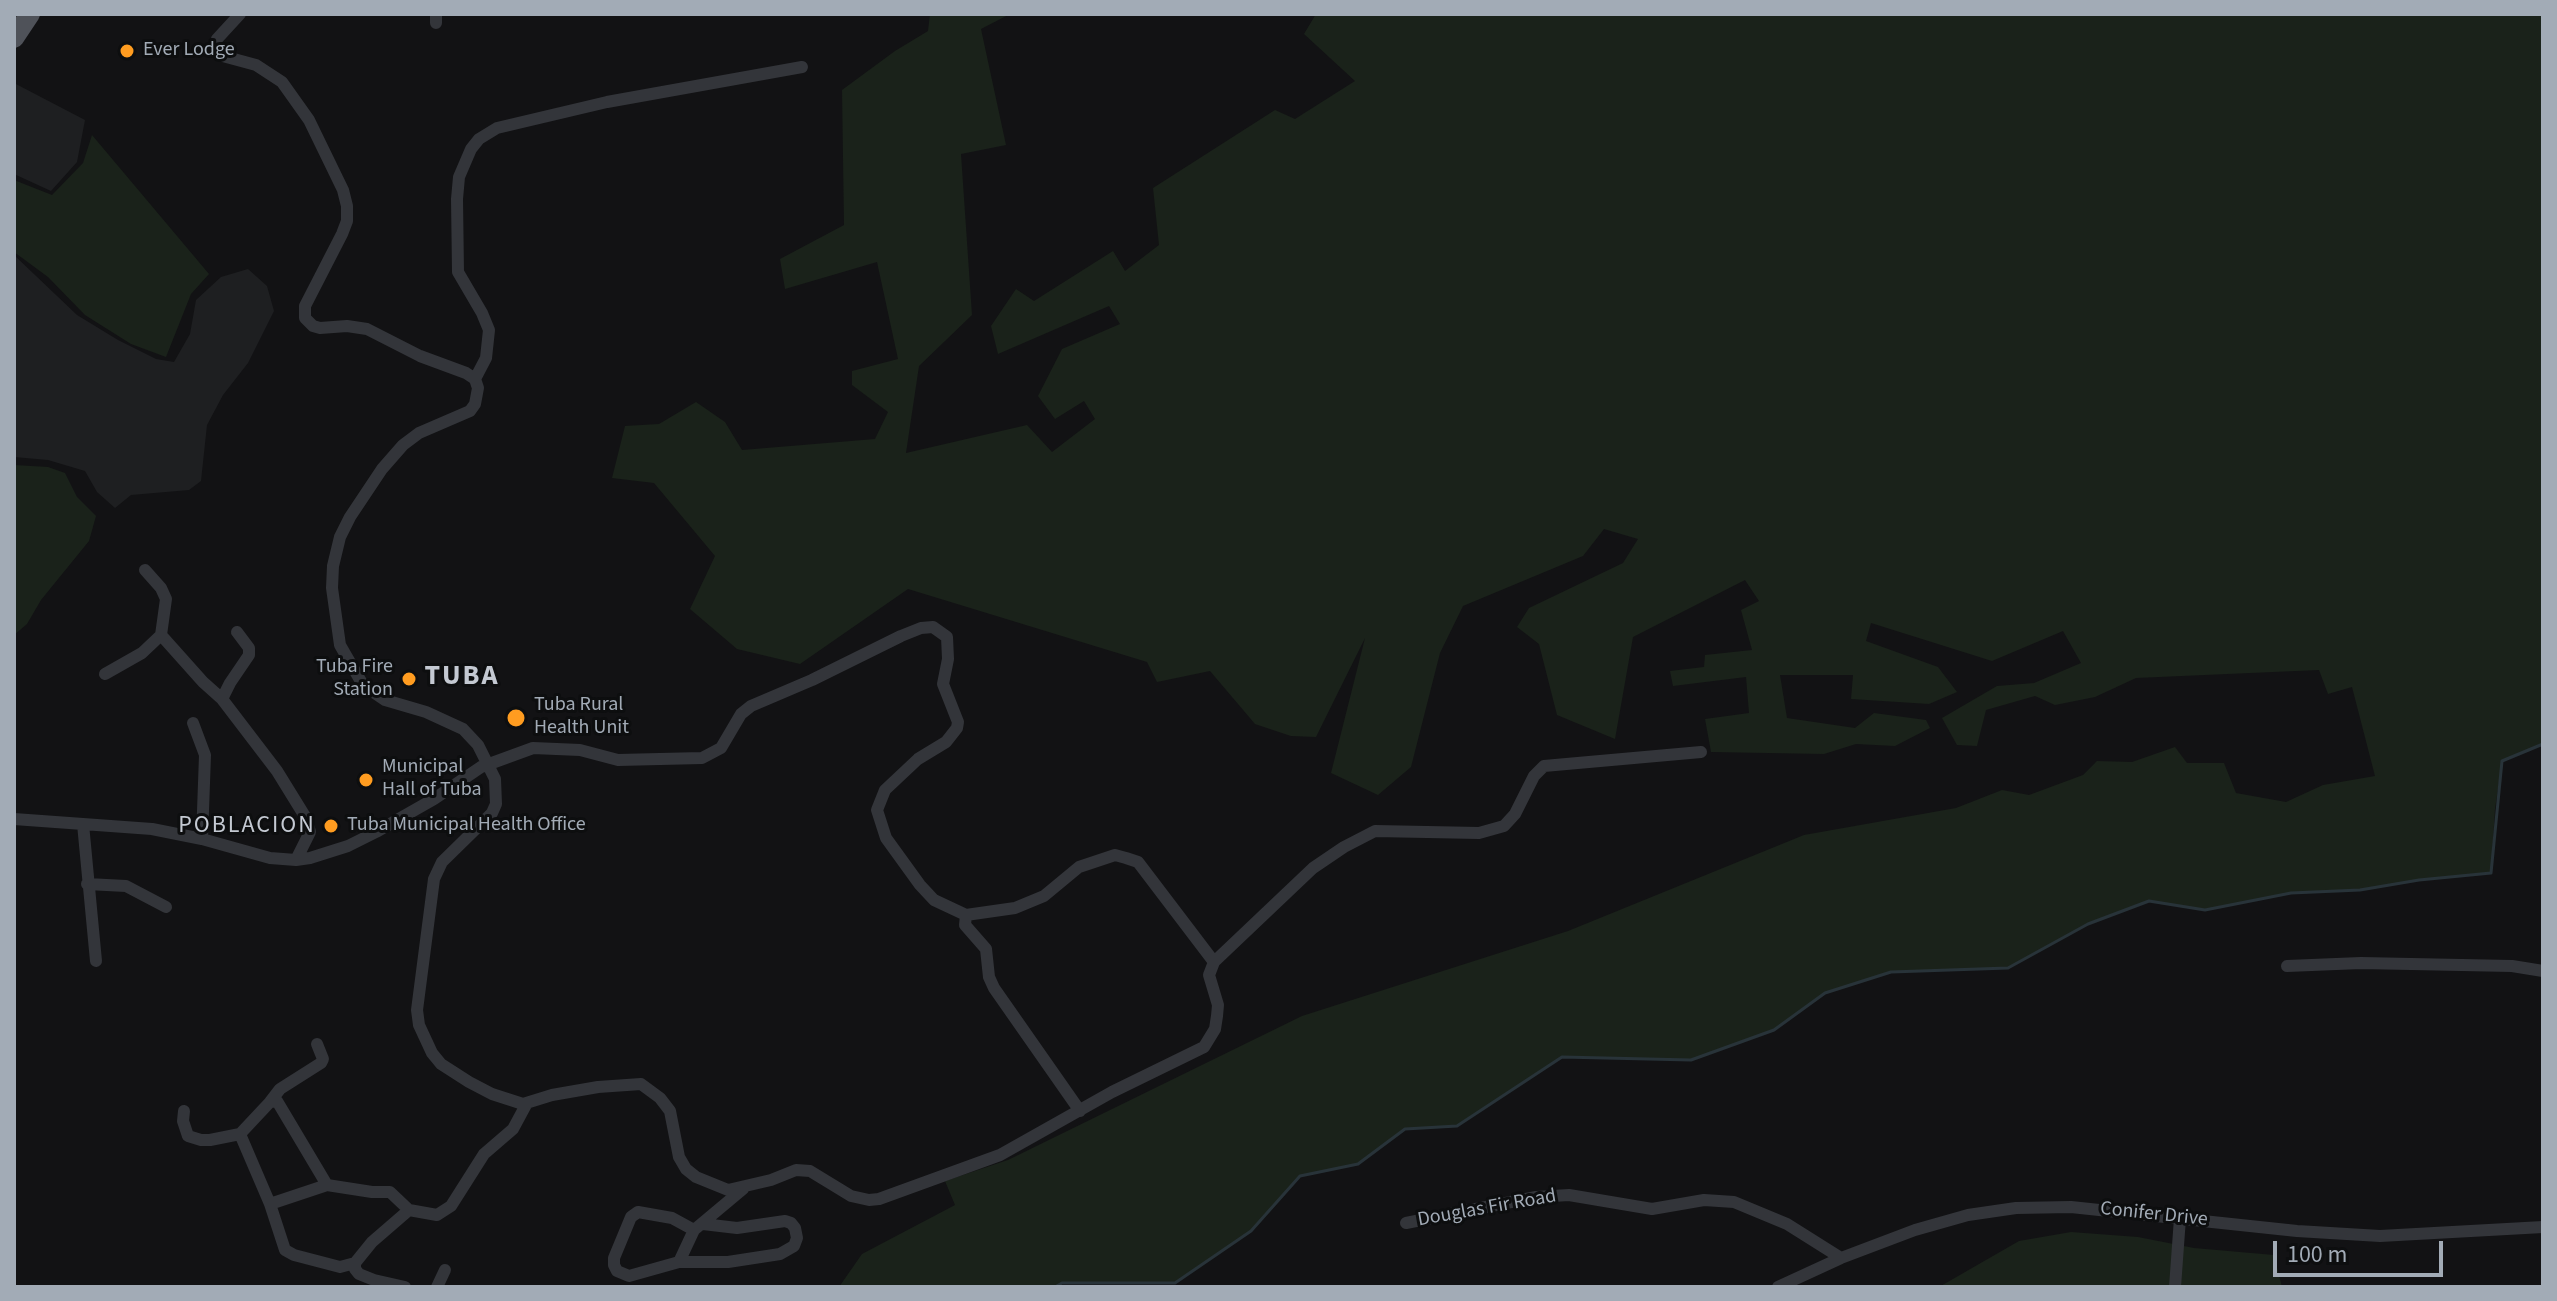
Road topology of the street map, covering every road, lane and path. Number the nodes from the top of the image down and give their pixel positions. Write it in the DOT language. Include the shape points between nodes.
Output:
graph roads {
  1 [pos="30,14"];
  2 [pos="240,14"];
  3 [pos="14,38"];
  4 [pos="802,67"];
  5 [pos="475,379"];
  6 [pos="145,570"];
  7 [pos="237,632"];
  8 [pos="161,635"];
  9 [pos="105,674"];
  10 [pos="222,699"];
  11 [pos="193,723"];
  12 [pos="1701,752"];
  13 [pos="489,764"];
  14 [pos="14,819"];
  15 [pos="83,824"];
  16 [pos="202,839"];
  17 [pos="296,860"];
  18 [pos="87,884"];
  19 [pos="166,907"];
  20 [pos="966,915"];
  21 [pos="96,961"];
  22 [pos="1214,962"];
  23 [pos="2287,966"];
  24 [pos="2543,971"];
  25 [pos="317,1044"];
  26 [pos="270,1102"];
  27 [pos="527,1103"];
  28 [pos="184,1111"];
  29 [pos="1080,1111"];
  30 [pos="240,1134"];
  31 [pos="327,1185"];
  32 [pos="745,1187"];
  33 [pos="270,1204"];
  34 [pos="409,1210"];
  35 [pos="2180,1218"];
  36 [pos="1406,1223"];
  37 [pos="699,1227"];
  38 [pos="2543,1227"];
  39 [pos="1841,1258"];
  40 [pos="679,1262"];
  41 [pos="355,1263"];
  42 [pos="445,1270"];
  43 [pos="405,1287"];
  44 [pos="437,1287"];
  45 [pos="1778,1287"];
  46 [pos="2175,1287"];
  1 -- 3 [label="main road"];
  2 -- 5 [label="street" via="217,39 219,55 256,65 282,82 309,120 347,206 347,221 305,306 305,318 320,328 367,329"];
  4 -- 5 [label="street" via="607,102 497,128 479,139 459,177 457,199 458,272 489,330 486,358"];
  5 -- 13 [label="street" via="478,397 470,411 419,433 382,469 340,537 332,588 340,645 363,685 385,700 463,729"];
  6 -- 8 [label="street" via="166,599"];
  7 -- 10 [label="street" via="249,655"];
  8 -- 9 [label="street"];
  8 -- 10 [label="street"];
  10 -- 17 [label="street" via="306,818 310,832"];
  11 -- 16 [label="street" via="205,755"];
  12 -- 22 [label="street" via="1544,766 1510,821 1494,830 1375,831 1313,868"];
  13 -- 17 [label="street" via="376,832"];
  13 -- 20 [label="street" via="544,747 618,760 702,758 721,748 751,706 901,636 933,627 947,637 943,684 957,728 885,790 877,817 920,885 934,900"];
  13 -- 27 [label="street" via="496,791 492,813 442,862 434,879 417,1010 424,1040 441,1064 492,1094"];
  14 -- 15 [label="street"];
  15 -- 16 [label="street"];
  15 -- 18 [label="street"];
  16 -- 17 [label="street" via="244,853"];
  18 -- 19 [label="street" via="126,886"];
  18 -- 21 [label="street"];
  20 -- 22 [label="street" via="1029,903 1054,890 1079,867 1115,855 1138,862"];
  20 -- 29 [label="street" via="965,925 986,949 994,988"];
  22 -- 29 [label="street" via="1209,975 1217,1016 1204,1047"];
  23 -- 24 [label="street" via="2361,963"];
  25 -- 26 [label="street" via="321,1063 280,1089"];
  26 -- 30 [label="street"];
  26 -- 31 [label="street" via="279,1102"];
  27 -- 32 [label="street" via="598,1087 641,1084 670,1111 686,1169 728,1190"];
  27 -- 34 [label="street" via="513,1129 484,1154 447,1211 430,1215"];
  28 -- 30 [label="street" via="185,1130 194,1139"];
  29 -- 32 [label="street" via="1000,1155 879,1199 851,1196 810,1171 796,1170"];
  30 -- 33 [label="street"];
  31 -- 33 [label="street"];
  31 -- 34 [label="street" via="390,1192"];
  32 -- 37 [label="street"];
  33 -- 41 [label="street" via="288,1252 340,1267"];
  34 -- 41 [label="street"];
  35 -- 38 [label="street, Conifer Drive" via="2380,1236"];
  35 -- 39 [label="street, Conifer Drive" via="2071,1207 2016,1208 1915,1230"];
  35 -- 46 [label="street"];
  36 -- 39 [label="street, Douglas Fir Road" via="1536,1197 1569,1195 1652,1209 1704,1200 1734,1202 1787,1224"];
  37 -- 40 [label="street"];
  37 -- 40 [label="street" via="638,1212 614,1258 617,1271 629,1276"];
  37 -- 40 [label="street" via="785,1221 795,1228 797,1238 780,1254"];
  39 -- 45 [label="street, Conifer Drive"];
  41 -- 43 [label="street" via="359,1274"];
  42 -- 44 [label="street"];
}
